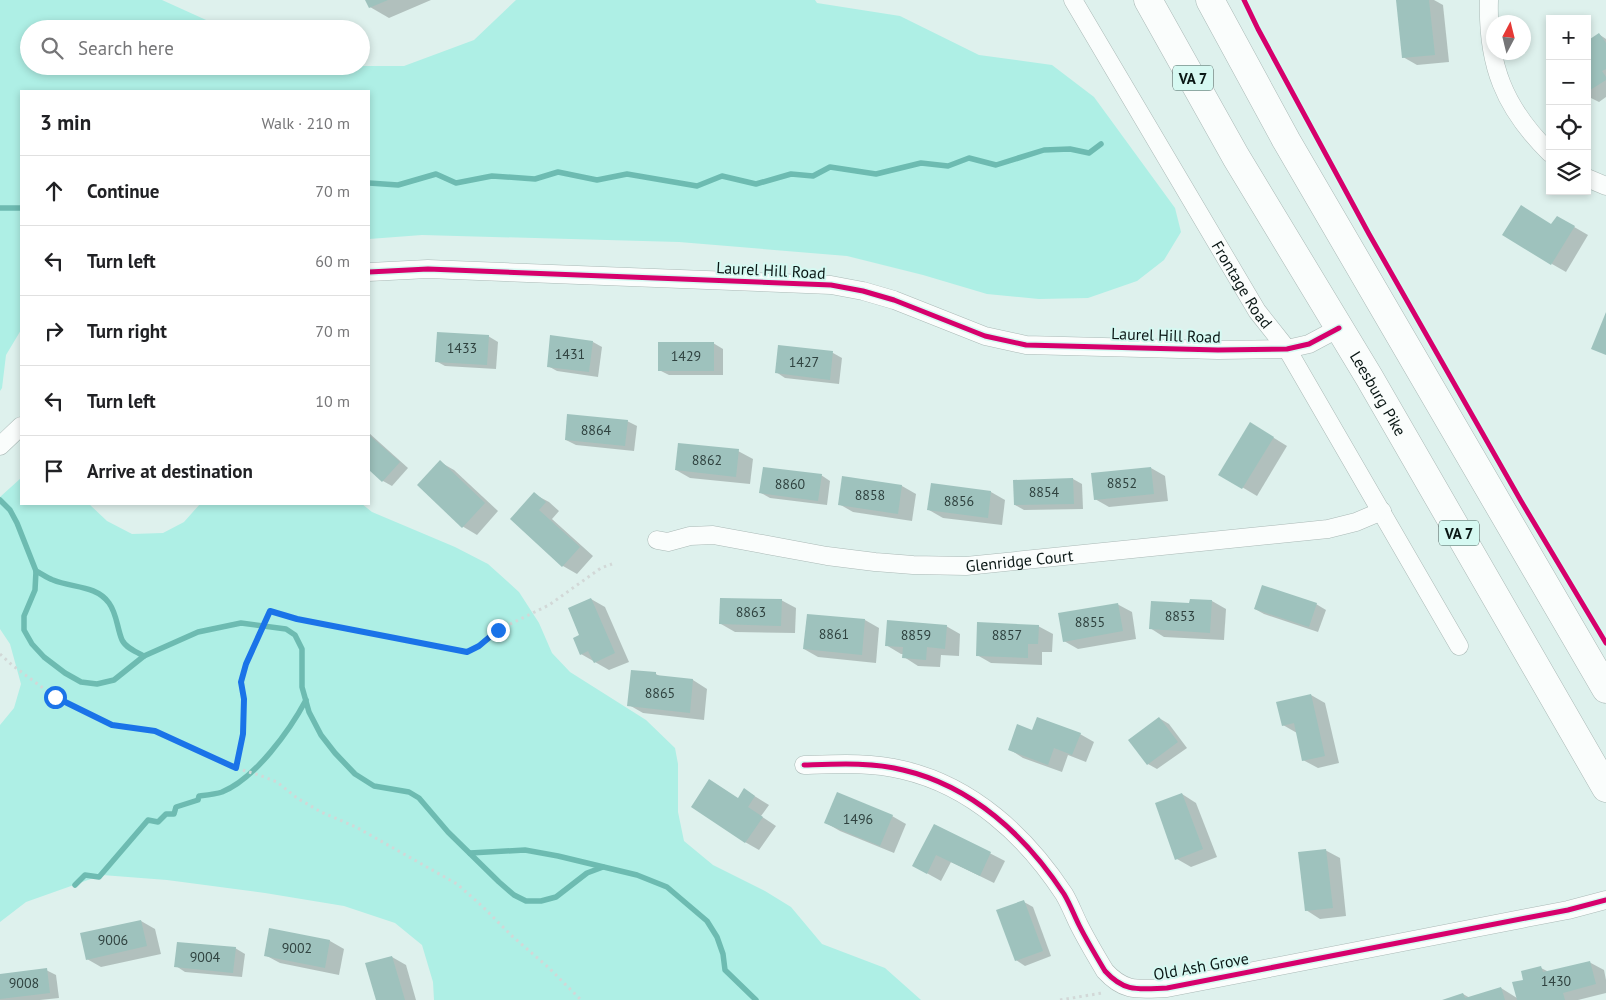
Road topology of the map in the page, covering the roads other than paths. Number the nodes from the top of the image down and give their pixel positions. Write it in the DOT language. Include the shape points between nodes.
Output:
graph roads {
  1 [pos="1073,0"];
  2 [pos="1148,0"];
  3 [pos="1210,0"];
  4 [pos="1489,0"];
  5 [pos="1547,150"];
  6 [pos="1591,180"];
  7 [pos="1606,186"];
  8 [pos="370,272"];
  9 [pos="1339,328"];
  10 [pos="1287,349"];
  11 [pos="20,427"];
  12 [pos="0,446"];
  13 [pos="1382,511"];
  14 [pos="656,540"];
  15 [pos="1459,646"];
  16 [pos="1606,689"];
  17 [pos="804,765"];
  18 [pos="1606,788"];
  19 [pos="1606,900"];
  1 -- 10 [label="street, Frontage Road" via="1256,311"];
  2 -- 9 [label="highway, Leesburg Pike / VA 7" via="1236,157"];
  3 -- 16 [label="highway" via="1286,140"];
  4 -- 5 [label="street" via="1492,56 1502,85 1517,115"];
  6 -- 7 [label="street"];
  8 -- 10 [label="street, Laurel Hill Road" via="428,269 823,284 894,300 985,336 1026,345"];
  9 -- 10 [label="street, Laurel Hill Road" via="1309,344"];
  9 -- 18 [label="highway, Leesburg Pike / VA 7"];
  10 -- 13 [label="street, Frontage Road"];
  11 -- 12 [label="street"];
  13 -- 14 [label="street, Glenridge Court" via="1328,529 966,566 874,562 713,535 690,536 668,542"];
  13 -- 15 [label="street, Frontage Road"];
  17 -- 19 [label="street, Old Ash Grove" via="856,764 902,770 942,784 983,807 1015,833 1050,874 1066,896 1105,971 1122,986 1132,988 1166,988"];
}
